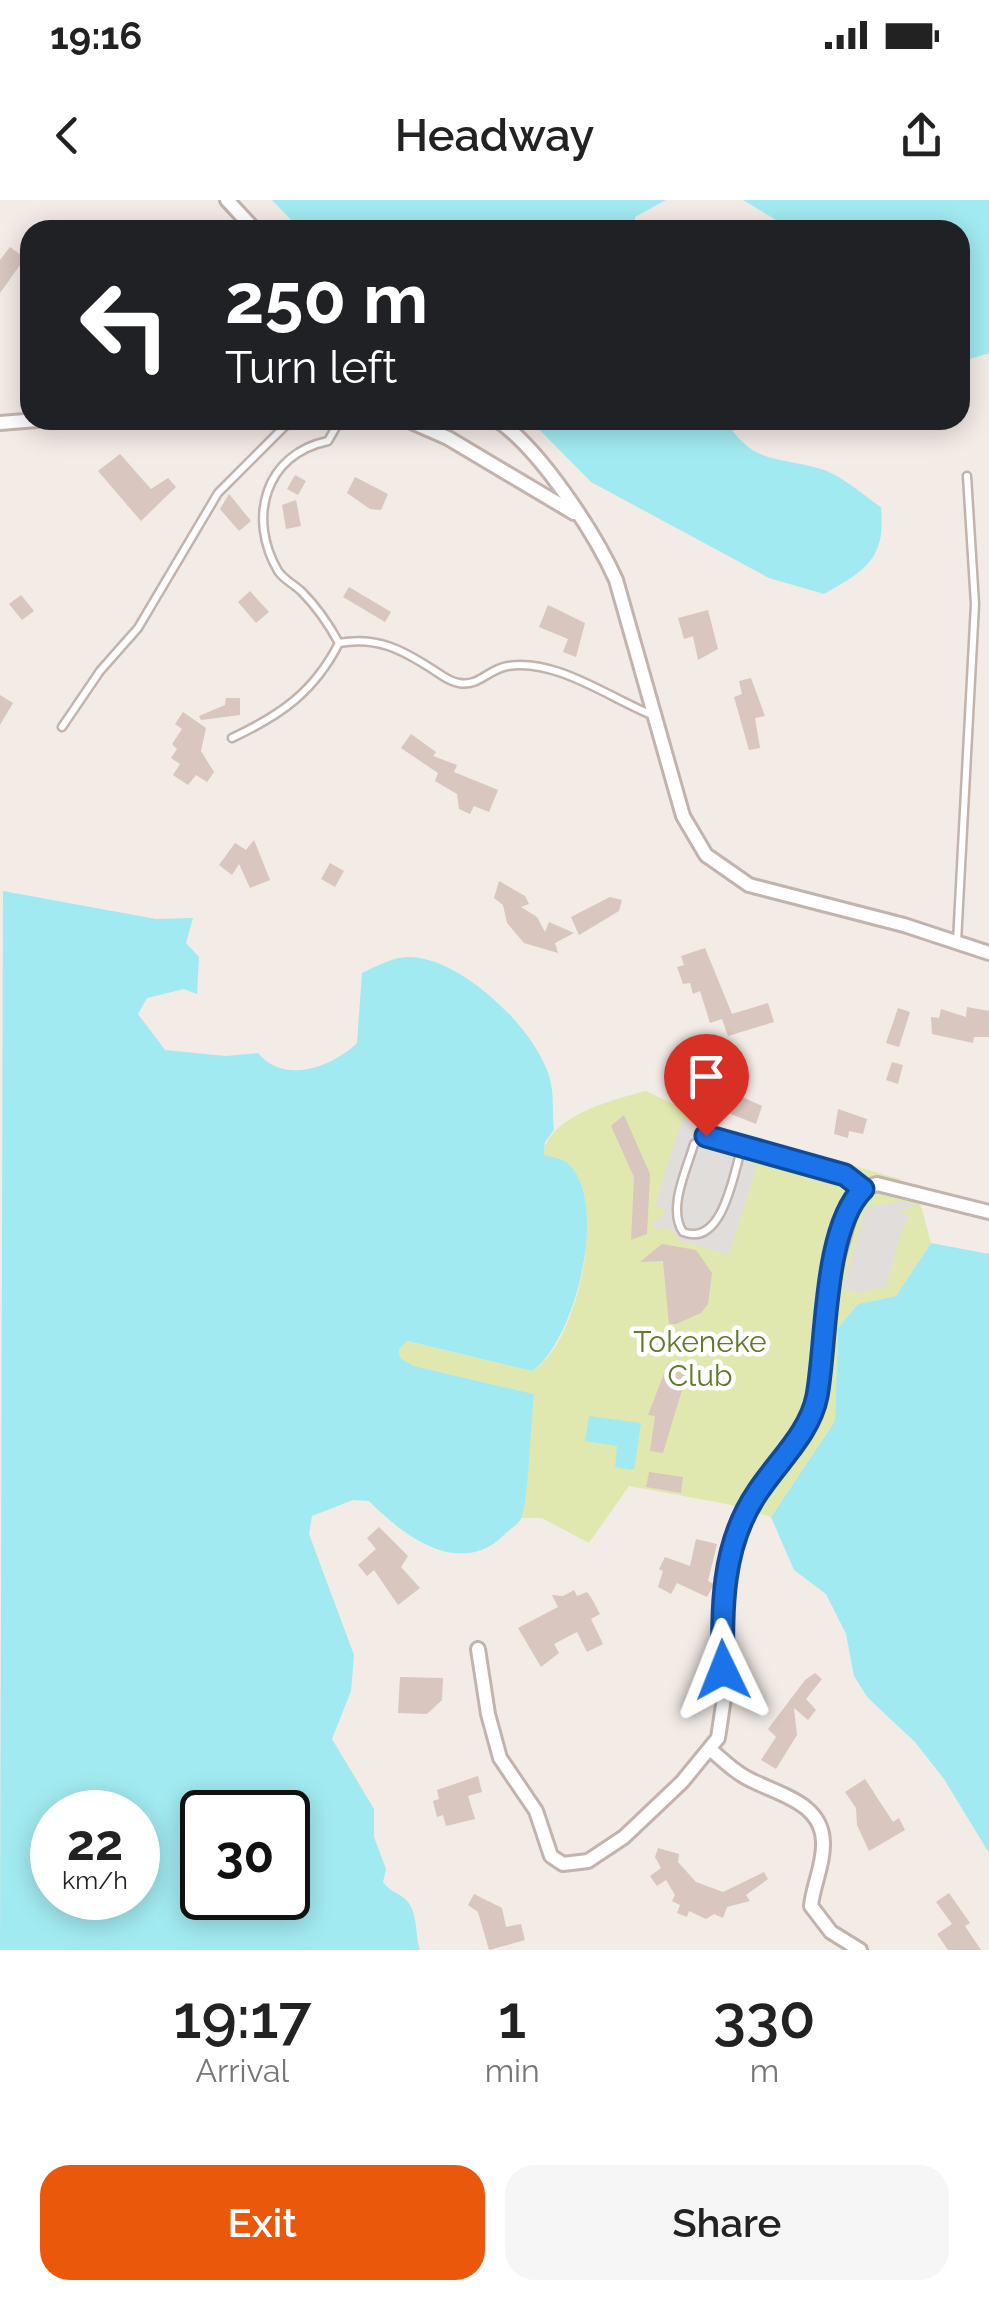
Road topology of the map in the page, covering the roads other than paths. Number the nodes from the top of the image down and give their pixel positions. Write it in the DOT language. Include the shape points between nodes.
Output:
graph roads {
  1 [pos="227,200"];
  2 [pos="245,220"];
  3 [pos="281,430"];
  4 [pos="334,430"];
  5 [pos="430,430"];
  6 [pos="507,430"];
  7 [pos="968,476"];
  8 [pos="581,517"];
  9 [pos="339,642"];
  10 [pos="653,716"];
  11 [pos="62,727"];
  12 [pos="232,738"];
  13 [pos="957,942"];
  14 [pos="989,953"];
  15 [pos="742,1146"];
  16 [pos="863,1189"];
  17 [pos="989,1212"];
  18 [pos="478,1649"];
  19 [pos="711,1750"];
  20 [pos="860,1950"];
  1 -- 2 [label="street"];
  3 -- 11 [label="lane" via="218,494 138,628"];
  4 -- 9 [label="lane" via="328,441 307,445 275,470 266,522 269,554 281,577 324,615"];
  5 -- 8 [label="street"];
  6 -- 8 [label="street"];
  7 -- 13 [label="lane" via="975,604"];
  8 -- 10 [label="street" via="616,580"];
  9 -- 10 [label="lane" via="364,638 386,644 455,683 474,684 508,666 562,673"];
  9 -- 12 [label="lane" via="296,703"];
  10 -- 13 [label="street" via="690,832 724,871 749,885"];
  13 -- 14 [label="street"];
  15 -- 15 [label="lane" via="706,1136 694,1144 676,1209 683,1232 714,1227"];
  15 -- 16 [label="lane" via="845,1175"];
  16 -- 17 [label="street" via="893,1187"];
  16 -- 19 [label="street" via="846,1222 828,1290 813,1412 751,1502 733,1549 721,1606 724,1698"];
  18 -- 19 [label="street" via="500,1758 536,1811 551,1856 563,1864 588,1860 624,1837"];
  19 -- 20 [label="street" via="813,1814 823,1846 811,1906 831,1932"];
}
